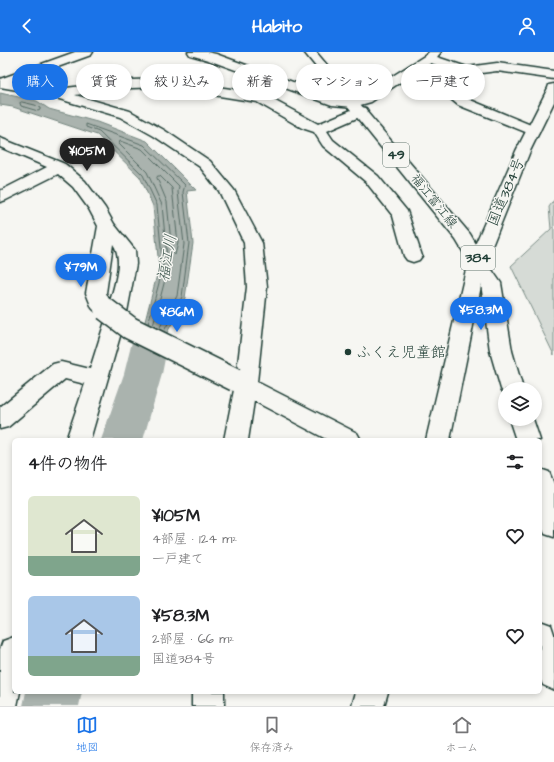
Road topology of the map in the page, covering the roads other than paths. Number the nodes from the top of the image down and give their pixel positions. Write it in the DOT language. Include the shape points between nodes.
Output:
graph roads {
  1 [pos="87,52"];
  2 [pos="194,52"];
  3 [pos="310,52"];
  4 [pos="433,55"];
  5 [pos="420,64"];
  6 [pos="554,75"];
  7 [pos="401,77"];
  8 [pos="2,83"];
  9 [pos="12,85"];
  10 [pos="554,88"];
  11 [pos="68,92"];
  12 [pos="68,97"];
  13 [pos="461,100"];
  14 [pos="357,107"];
  15 [pos="319,129"];
  16 [pos="533,131"];
  17 [pos="0,142"];
  18 [pos="60,167"];
  19 [pos="0,197"];
  20 [pos="107,226"];
  21 [pos="412,256"];
  22 [pos="477,261"];
  23 [pos="98,380"];
  24 [pos="510,382"];
  25 [pos="240,383"];
  26 [pos="0,420"];
  27 [pos="523,426"];
  28 [pos="79,438"];
  29 [pos="236,438"];
  30 [pos="345,438"];
  31 [pos="438,438"];
  32 [pos="527,438"];
  33 [pos="542,486"];
  34 [pos="554,525"];
  35 [pos="542,641"];
  36 [pos="12,660"];
  37 [pos="554,674"];
  38 [pos="208,694"];
  39 [pos="371,694"];
  40 [pos="0,706"];
  41 [pos="208,706"];
  42 [pos="368,706"];
  1 -- 8 [label="main road"];
  2 -- 14 [label="main road" via="332,101"];
  3 -- 14 [label="main road, 福江富江線 / 49"];
  4 -- 5 [label="main road"];
  4 -- 6 [label="main road" via="466,71 497,68"];
  7 -- 14 [label="main road"];
  8 -- 9 [label="main road"];
  10 -- 16 [label="main road, 国道384号 / 384"];
  11 -- 15 [label="main road" via="132,84 170,84 231,93 261,100"];
  12 -- 25 [label="main road" via="125,114 159,133 205,164 226,190 253,243 257,286"];
  13 -- 16 [label="main road"];
  14 -- 15 [label="main road"];
  14 -- 22 [label="main road, 福江富江線 / 49" via="464,238"];
  15 -- 21 [label="main road" via="328,143 372,179 401,215"];
  16 -- 22 [label="main road, 国道384号 / 384"];
  17 -- 18 [label="main road"];
  18 -- 19 [label="main road"];
  18 -- 20 [label="main road" via="79,184"];
  20 -- 23 [label="main road" via="126,251 126,275"];
  20 -- 25 [label="main road, bridge" via="96,293 98,303 130,328"];
  22 -- 24 [label="main road, 福江富江線" via="491,283 500,351"];
  22 -- 31 [label="main road, 国道384号 / 384"];
  23 -- 26 [label="main road" via="61,370"];
  23 -- 28 [label="main road"];
  25 -- 29 [label="main road"];
  25 -- 30 [label="main road"];
  27 -- 32 [label="main road"];
  33 -- 34 [label="main road"];
  35 -- 37 [label="main road"];
  36 -- 40 [label="main road"];
  38 -- 41 [label="main road"];
  39 -- 42 [label="main road"];
}
